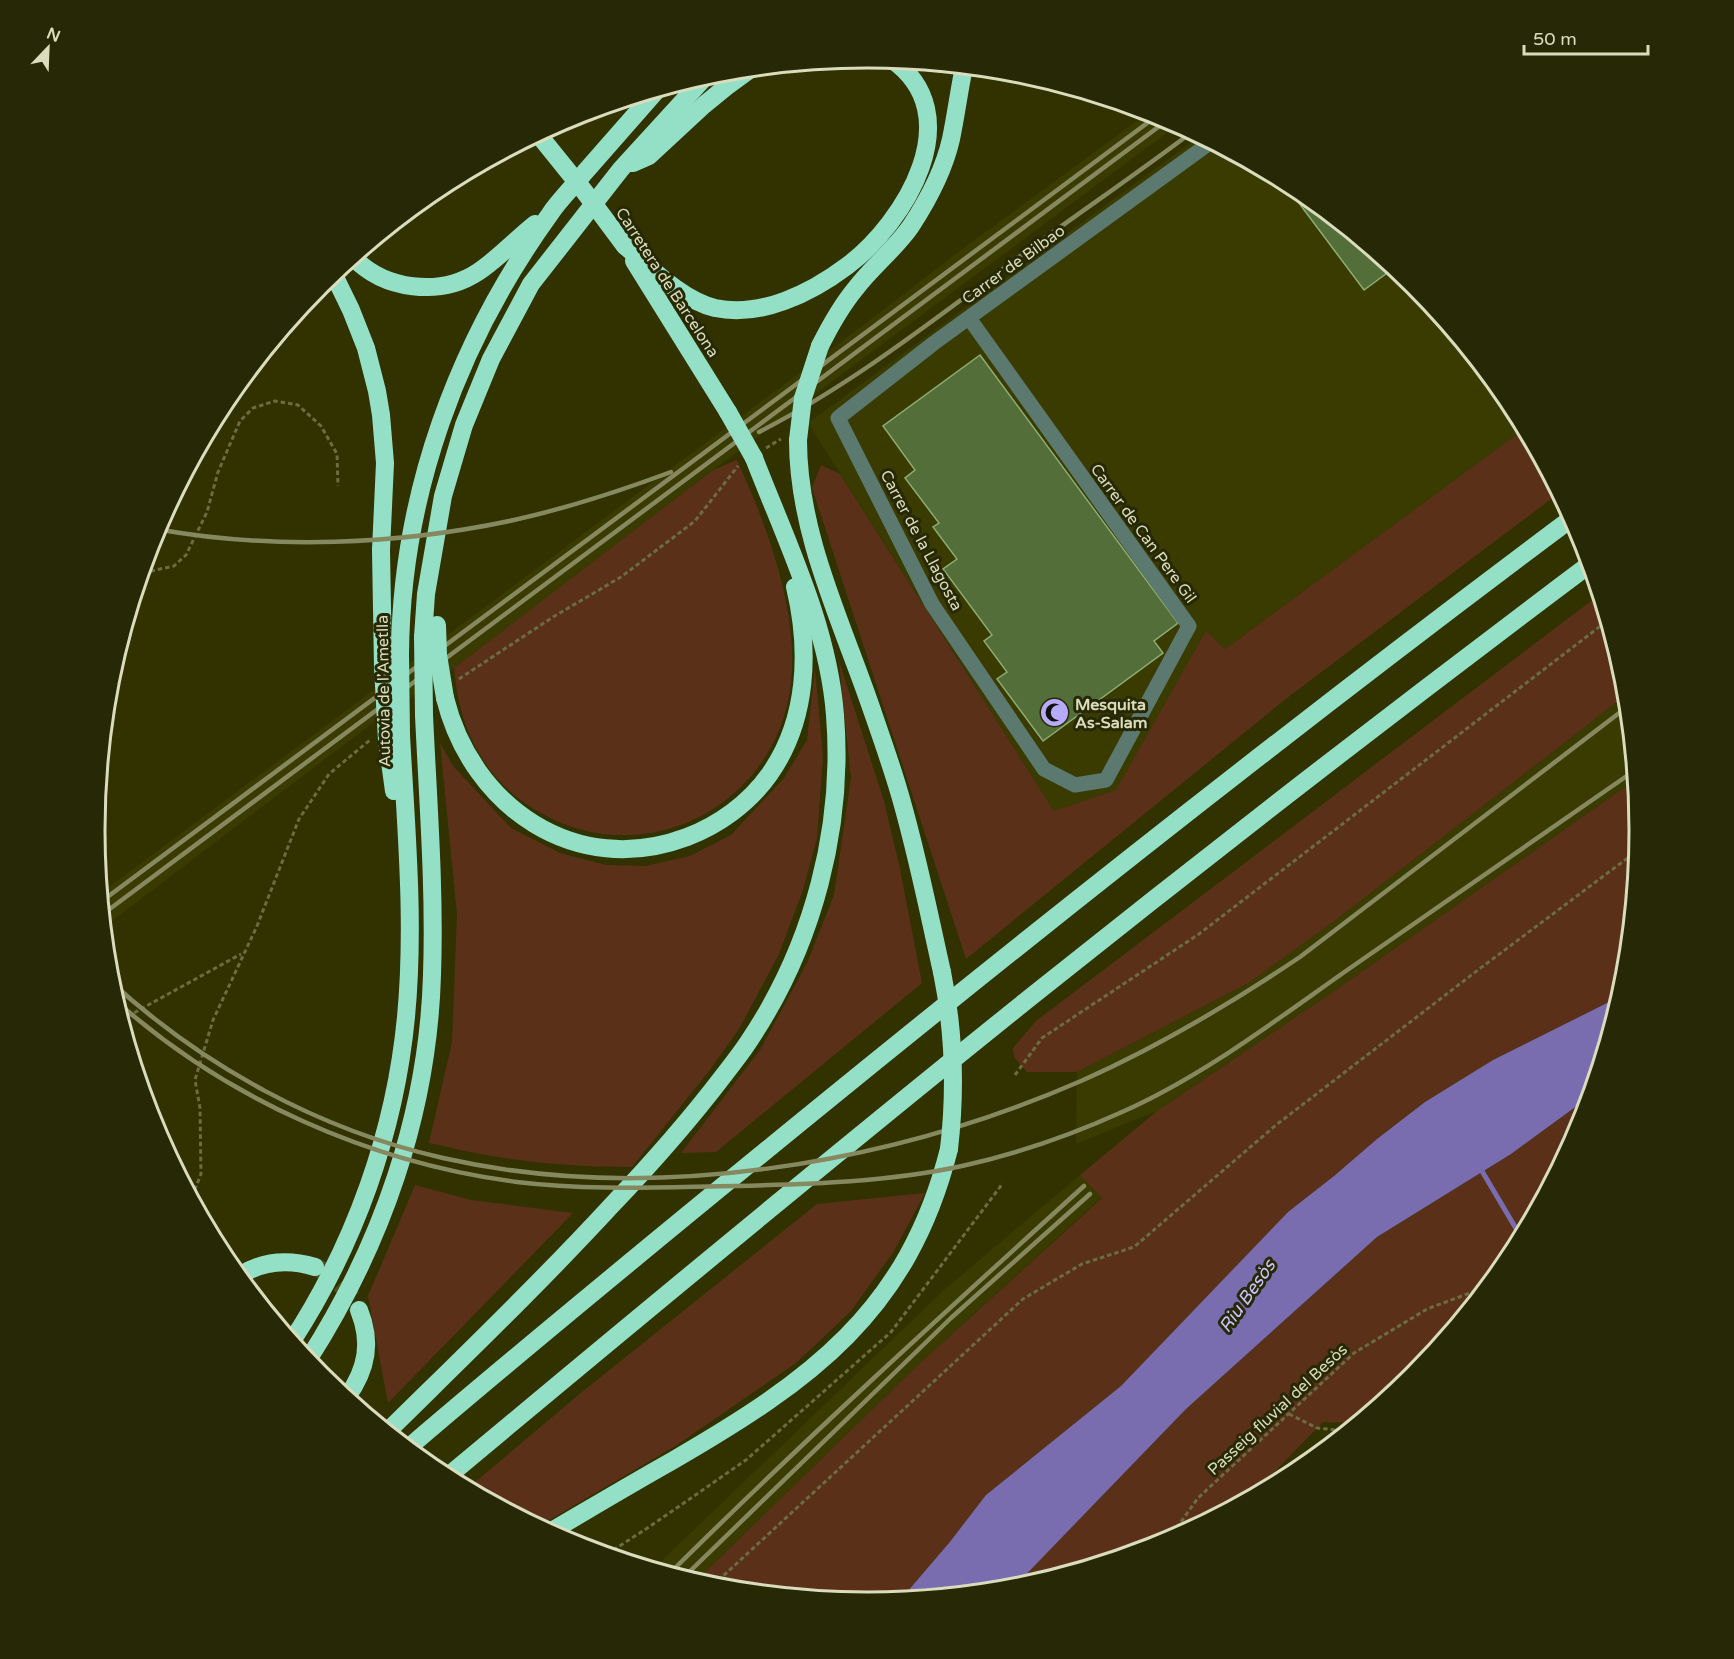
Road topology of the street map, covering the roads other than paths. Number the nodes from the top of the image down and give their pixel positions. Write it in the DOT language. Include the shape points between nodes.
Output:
graph roads {
  1 [pos="902,69"];
  2 [pos="963,74"];
  3 [pos="738,79"];
  4 [pos="696,87"];
  5 [pos="649,100"];
  6 [pos="542,141"];
  7 [pos="1205,146"];
  8 [pos="621,169"];
  9 [pos="551,212"];
  10 [pos="625,246"];
  11 [pos="359,262"];
  12 [pos="338,282"];
  13 [pos="969,318"];
  14 [pos="838,418"];
  15 [pos="752,457"];
  16 [pos="780,524"];
  17 [pos="1564,524"];
  18 [pos="1583,569"];
  19 [pos="824,577"];
  20 [pos="430,631"];
  21 [pos="386,738"];
  22 [pos="1106,780"];
  23 [pos="315,1267"];
  24 [pos="246,1271"];
  25 [pos="359,1311"];
  26 [pos="296,1334"];
  27 [pos="313,1352"];
  28 [pos="351,1389"];
  29 [pos="393,1426"];
  30 [pos="415,1442"];
  31 [pos="455,1470"];
  32 [pos="560,1526"];
  1 -- 10 [label="highway" via="920,90 928,113 927,147 903,203 878,236 847,266 792,297 757,308 728,310 687,296"];
  2 -- 19 [label="highway, bridge" via="950,140 934,185 899,243 847,299 828,329 803,398 794,438 801,497"];
  3 -- 8 [label="highway" via="650,156"];
  4 -- 8 [label="highway"];
  5 -- 9 [label="highway, Autovia de l'Ametlla"];
  6 -- 10 [label="highway, Carretera de Barcelona, bridge"];
  7 -- 13 [label="street, Carrer de Bilbao"];
  8 -- 20 [label="highway" via="531,285 478,388 443,496 434,544"];
  9 -- 11 [label="highway" via="476,274 444,285 426,287 392,282"];
  9 -- 21 [label="highway, Autovia de l'Ametlla, bridge" via="482,324 439,427 418,498"];
  10 -- 15 [label="highway, Carretera de Barcelona, bridge"];
  12 -- 21 [label="highway, bridge" via="366,348 381,415 385,464 381,550"];
  13 -- 14 [label="street, Carrer de Bilbao"];
  13 -- 22 [label="street, Carrer de Can Pere Gil" via="1189,626"];
  14 -- 22 [label="street, Carrer de la Llagosta" via="932,604 1044,769 1075,785"];
  15 -- 16 [label="highway"];
  15 -- 19 [label="highway"];
  16 -- 20 [label="highway, bridge" via="799,603 804,644 800,703 790,734 769,776 743,803 714,825 671,842 627,849 590,845 554,834 514,811 485,781 459,739 450,718"];
  16 -- 29 [label="highway" via="818,626 835,715 836,765 828,848 815,902 792,965 750,1040 661,1153 532,1289"];
  17 -- 30 [label="highway" via="1048,922 686,1215"];
  18 -- 31 [label="highway" via="1027,1000"];
  19 -- 32 [label="highway, bridge" via="898,786 942,972 954,1076 953,1117 942,1178 903,1264 867,1315 833,1350 759,1408"];
  20 -- 27 [label="highway, bridge" via="424,716 433,943 431,1006 421,1079 398,1174 377,1230"];
  21 -- 26 [label="highway, Autovia de l'Ametlla" via="407,844 409,937 400,1060 387,1127 364,1198 349,1235"];
  23 -- 24 [label="highway" via="273,1262"];
  25 -- 28 [label="highway" via="366,1351 364,1365"];
}
